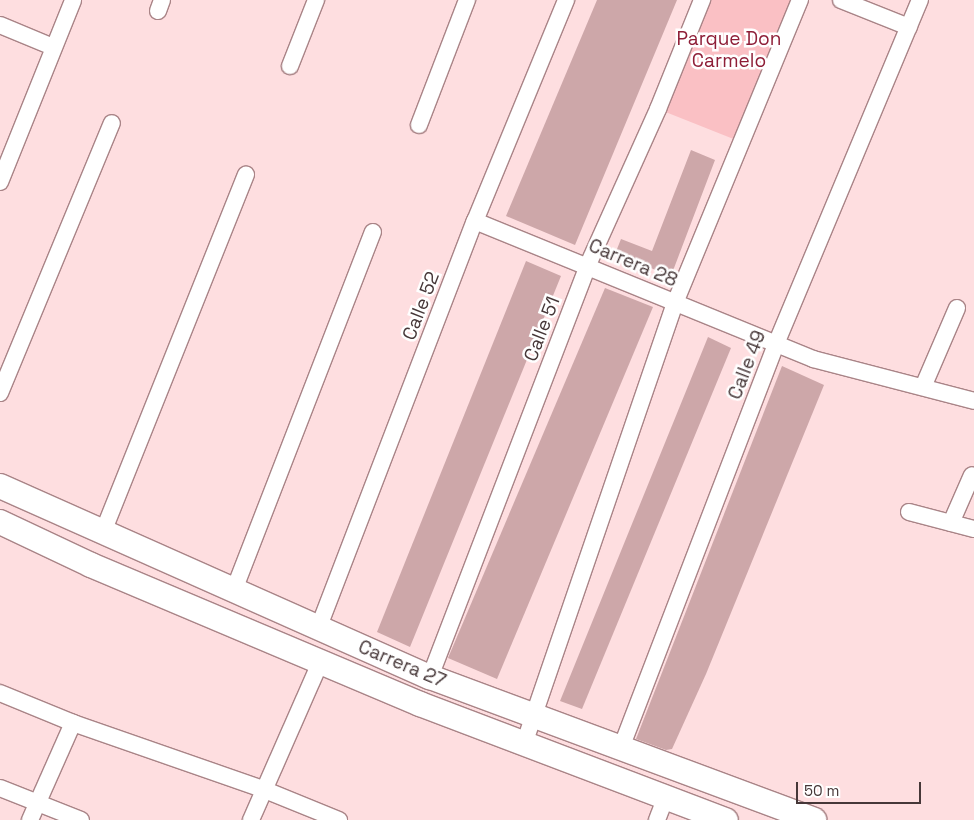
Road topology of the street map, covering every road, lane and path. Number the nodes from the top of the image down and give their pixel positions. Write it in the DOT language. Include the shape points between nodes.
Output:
graph roads {
  1 [pos="73,0"];
  2 [pos="316,0"];
  3 [pos="467,0"];
  4 [pos="566,0"];
  5 [pos="702,0"];
  6 [pos="800,0"];
  7 [pos="841,0"];
  8 [pos="920,0"];
  9 [pos="0,25"];
  10 [pos="909,27"];
  11 [pos="53,47"];
  12 [pos="290,66"];
  13 [pos="112,124"];
  14 [pos="419,125"];
  15 [pos="246,175"];
  16 [pos="0,182"];
  17 [pos="475,221"];
  18 [pos="373,232"];
  19 [pos="588,267"];
  20 [pos="676,303"];
  21 [pos="957,308"];
  22 [pos="776,344"];
  23 [pos="923,388"];
  24 [pos="0,393"];
  25 [pos="974,402"];
  26 [pos="973,473"];
  27 [pos="0,486"];
  28 [pos="909,512"];
  29 [pos="0,522"];
  30 [pos="951,523"];
  31 [pos="974,529"];
  32 [pos="103,532"];
  33 [pos="234,590"];
  34 [pos="318,629"];
  35 [pos="320,663"];
  36 [pos="430,677"];
  37 [pos="0,692"];
  38 [pos="535,716"];
  39 [pos="73,723"];
  40 [pos="524,744"];
  41 [pos="621,748"];
  42 [pos="0,788"];
  43 [pos="265,790"];
  44 [pos="666,797"];
  45 [pos="37,804"];
  46 [pos="30,820"];
  47 [pos="81,820"];
  48 [pos="251,820"];
  49 [pos="339,820"];
  50 [pos="657,820"];
  51 [pos="726,820"];
  52 [pos="814,820"];
  1 -- 11 [label="street"];
  2 -- 12 [label="street"];
  3 -- 14 [label="street"];
  4 -- 17 [label="street, Calle 52"];
  5 -- 19 [label="street, Calle 51"];
  6 -- 20 [label="street"];
  7 -- 10 [label="street"];
  8 -- 10 [label="street, Calle 49"];
  9 -- 11 [label="street"];
  10 -- 22 [label="street, Calle 49"];
  11 -- 16 [label="street"];
  13 -- 24 [label="street"];
  15 -- 32 [label="street"];
  17 -- 19 [label="street, Carrera 28"];
  17 -- 34 [label="street, Calle 52"];
  18 -- 33 [label="street"];
  19 -- 20 [label="street, Carrera 28"];
  19 -- 36 [label="street, Calle 51"];
  20 -- 22 [label="street, Carrera 28"];
  20 -- 38 [label="street"];
  21 -- 23 [label="street"];
  22 -- 23 [label="street, Carrera 28" via="813,359"];
  22 -- 41 [label="street, Calle 49"];
  23 -- 25 [label="street, Carrera 28"];
  26 -- 30 [label="street"];
  27 -- 32 [label="street, Carrera 27"];
  28 -- 30 [label="street"];
  29 -- 35 [label="street, Carrera 27"];
  30 -- 31 [label="street"];
  32 -- 33 [label="street, Carrera 27"];
  33 -- 34 [label="street, Carrera 27"];
  34 -- 36 [label="street, Carrera 27"];
  35 -- 40 [label="street, Carrera 27"];
  35 -- 43 [label="street"];
  36 -- 38 [label="street, Carrera 27"];
  37 -- 39 [label="street"];
  38 -- 40 [label="street"];
  38 -- 41 [label="street, Carrera 27"];
  39 -- 43 [label="street"];
  39 -- 45 [label="street"];
  40 -- 44 [label="street, Carrera 27"];
  41 -- 52 [label="street, Carrera 27"];
  42 -- 45 [label="street"];
  43 -- 48 [label="street"];
  43 -- 49 [label="street"];
  44 -- 50 [label="street"];
  44 -- 51 [label="street, Carrera 27"];
  45 -- 46 [label="street"];
  45 -- 47 [label="street"];
}
